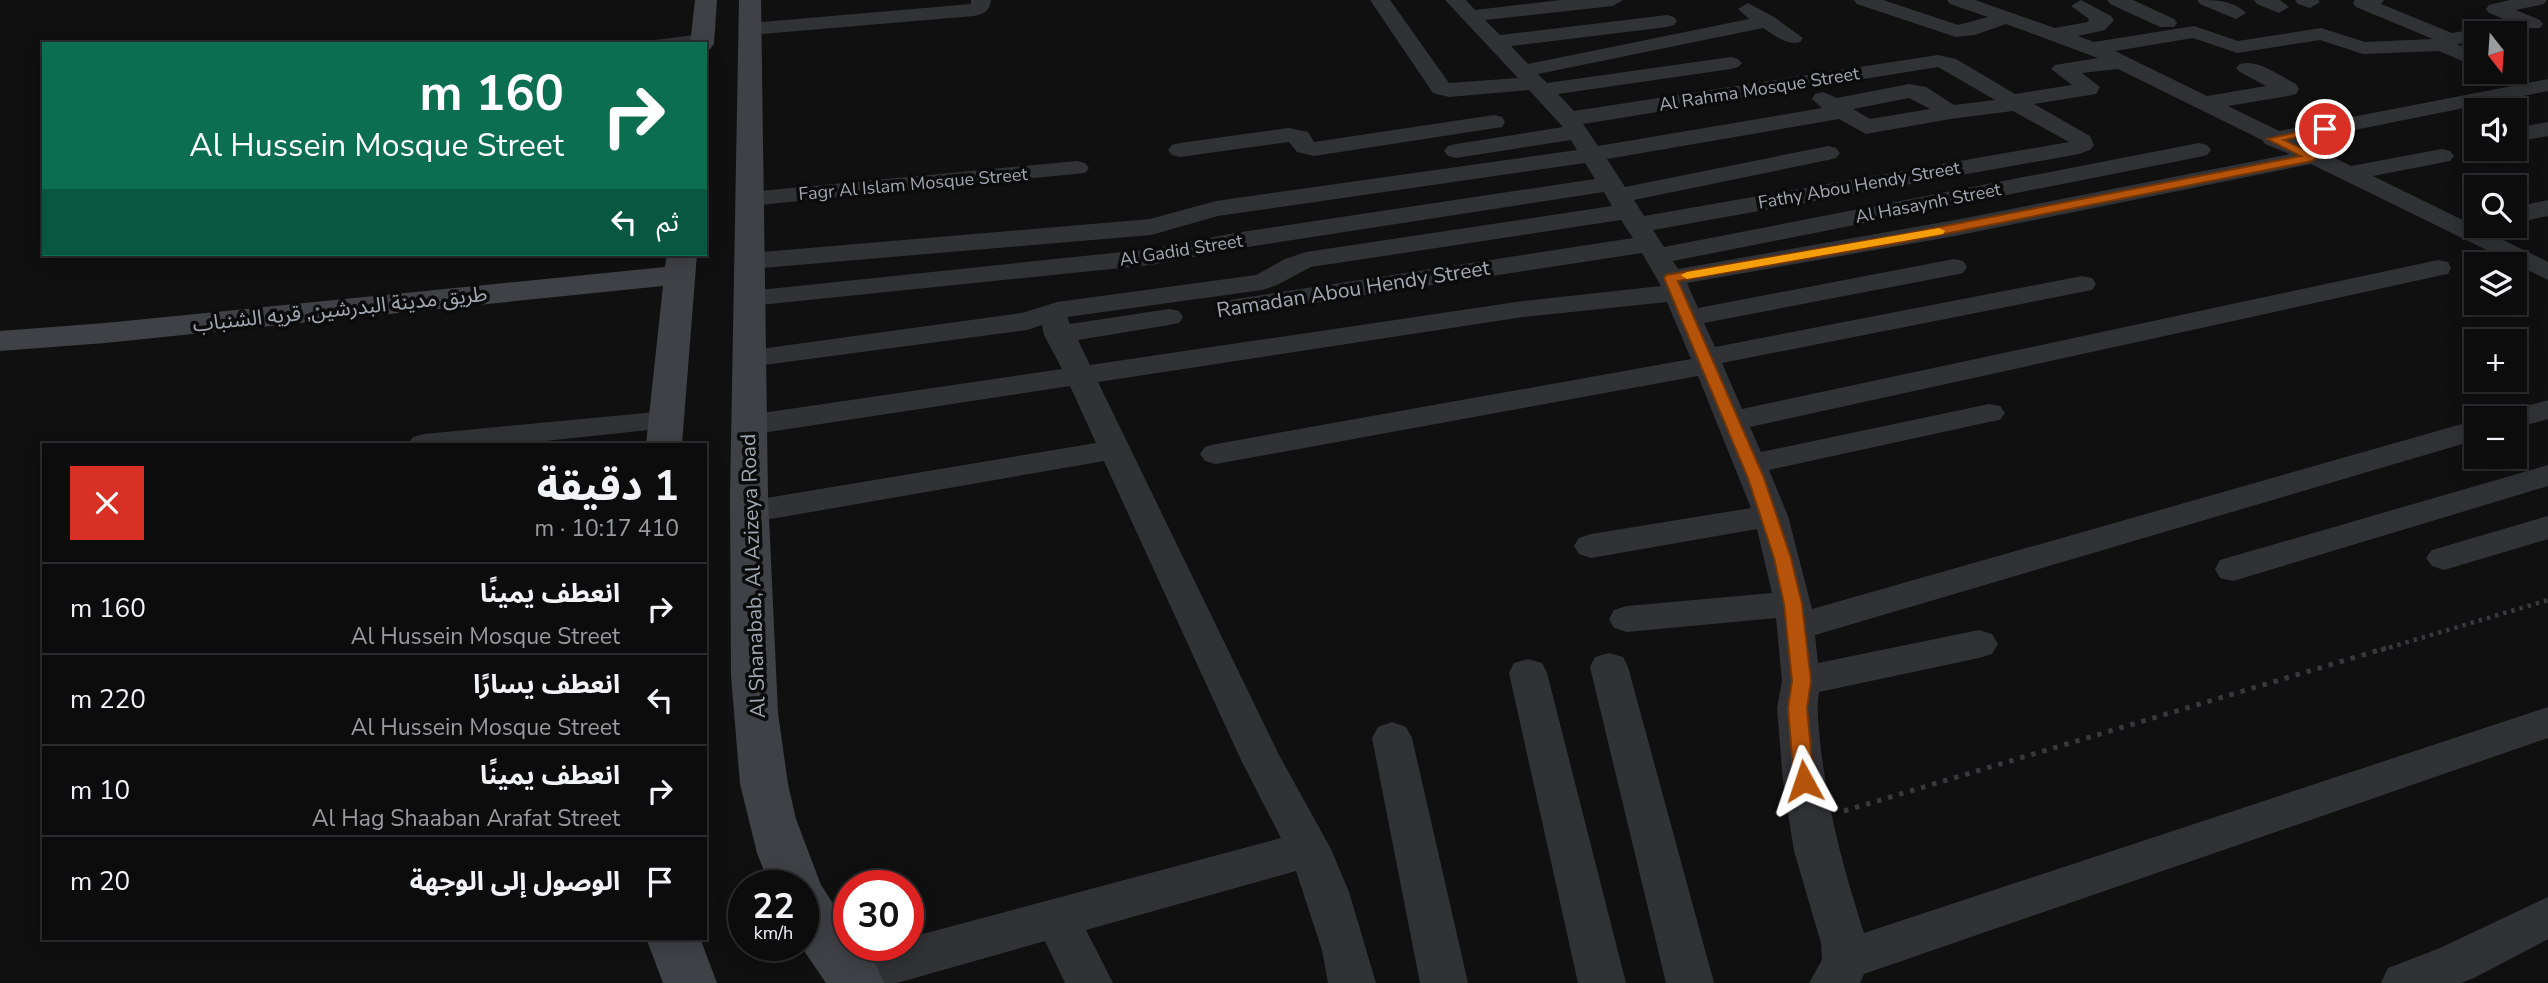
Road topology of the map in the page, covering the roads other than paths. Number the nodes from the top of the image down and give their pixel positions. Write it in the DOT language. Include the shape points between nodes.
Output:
graph roads {
  1 [pos="706,0"];
  2 [pos="750,0"];
  3 [pos="981,0"];
  4 [pos="1380,0"];
  5 [pos="1864,0"];
  6 [pos="1958,0"];
  7 [pos="1965,0"];
  8 [pos="2117,0"];
  9 [pos="2207,0"];
  10 [pos="2373,0"];
  11 [pos="2537,0"];
  12 [pos="1608,5"];
  13 [pos="1462,8"];
  14 [pos="2059,9"];
  15 [pos="1723,10"];
  16 [pos="2236,13"];
  17 [pos="2005,18"];
  18 [pos="1667,21"];
  19 [pos="1767,21"];
  20 [pos="2540,22"];
  21 [pos="2167,23"];
  22 [pos="968,30"];
  23 [pos="1960,32"];
  24 [pos="2053,34"];
  25 [pos="749,37"];
  26 [pos="2464,37"];
  27 [pos="1793,38"];
  28 [pos="702,42"];
  29 [pos="1495,42"];
  30 [pos="2446,42"];
  31 [pos="1671,43"];
  32 [pos="2093,48"];
  33 [pos="2464,53"];
  34 [pos="2122,62"];
  35 [pos="1731,63"];
  36 [pos="1949,63"];
  37 [pos="1707,67"];
  38 [pos="2247,68"];
  39 [pos="1844,76"];
  40 [pos="2527,78"];
  41 [pos="1797,83"];
  42 [pos="2548,85"];
  43 [pos="1878,97"];
  44 [pos="2014,103"];
  45 [pos="2204,103"];
  46 [pos="1557,109"];
  47 [pos="1837,109"];
  48 [pos="1950,112"];
  49 [pos="2548,129"];
  50 [pos="2527,133"];
  51 [pos="2273,139"];
  52 [pos="1180,150"];
  53 [pos="2199,150"];
  54 [pos="1828,153"];
  55 [pos="2442,156"];
  56 [pos="2312,157"];
  57 [pos="1077,168"];
  58 [pos="2346,174"];
  59 [pos="750,199"];
  60 [pos="2548,208"];
  61 [pos="2527,212"];
  62 [pos="2464,224"];
  63 [pos="2488,238"];
  64 [pos="1648,245"];
  65 [pos="1363,251"];
  66 [pos="2510,252"];
  67 [pos="2548,253"];
  68 [pos="2527,258"];
  69 [pos="2527,262"];
  70 [pos="1954,267"];
  71 [pos="2438,268"];
  72 [pos="2548,272"];
  73 [pos="680,274"];
  74 [pos="750,280"];
  75 [pos="1385,283"];
  76 [pos="2082,284"];
  77 [pos="1054,323"];
  78 [pos="0,341"];
  79 [pos="749,358"];
  80 [pos="0,359"];
  81 [pos="1707,362"];
  82 [pos="1078,375"];
  83 [pos="2548,409"];
  84 [pos="1989,413"];
  85 [pos="2527,415"];
  86 [pos="1732,421"];
  87 [pos="749,425"];
  88 [pos="665,432"];
  89 [pos="2464,433"];
  90 [pos="444,443"];
  91 [pos="1113,450"];
  92 [pos="1216,454"];
  93 [pos="1750,464"];
  94 [pos="2548,475"];
  95 [pos="748,512"];
  96 [pos="1771,516"];
  97 [pos="2548,527"];
  98 [pos="1591,546"];
  99 [pos="2444,558"];
  100 [pos="2233,569"];
  101 [pos="1794,616"];
  102 [pos="1627,619"];
  103 [pos="1979,643"];
  104 [pos="1609,667"];
  105 [pos="1528,673"];
  106 [pos="1801,681"];
  107 [pos="2548,722"];
  108 [pos="1392,738"];
  109 [pos="1309,849"];
  110 [pos="788,870"];
  111 [pos="2548,916"];
  112 [pos="1056,919"];
  113 [pos="819,926"];
  114 [pos="674,940"];
  115 [pos="1839,971"];
  116 [pos="853,979"];
  117 [pos="690,983"];
  118 [pos="1089,983"];
  119 [pos="1352,983"];
  120 [pos="1444,983"];
  121 [pos="1602,983"];
  122 [pos="1690,983"];
  123 [pos="2405,983"];
  1 -- 28 [label="street"];
  2 -- 25 [label="street, Al Shanabab, Al Azizeya Road"];
  3 -- 25 [label="street" via="980,8 974,10"];
  4 -- 46 [label="street" via="1441,88"];
  5 -- 23 [label="street"];
  6 -- 7 [label="street"];
  6 -- 17 [label="street"];
  8 -- 21 [label="street"];
  9 -- 16 [label="street"];
  10 -- 30 [label="street" via="2363,3"];
  11 -- 20 [label="street" via="2496,9"];
  12 -- 13 [label="street"];
  13 -- 29 [label="street"];
  14 -- 24 [label="street" via="2085,5 2104,18 2098,21 2100,25"];
  15 -- 19 [label="street" via="1748,9"];
  17 -- 23 [label="street"];
  17 -- 24 [label="street"];
  18 -- 29 [label="street"];
  19 -- 27 [label="street"];
  19 -- 31 [label="street"];
  22 -- 25 [label="street"];
  23 -- 36 [label="street" via="1937,41 1962,57"];
  24 -- 32 [label="street"];
  25 -- 59 [label="street, Al Shanabab, Al Azizeya Road"];
  26 -- 30 [label="street"];
  29 -- 46 [label="street"];
  30 -- 32 [label="street" via="2363,48 2320,34 2236,47 2194,32"];
  30 -- 33 [label="street"];
  31 -- 37 [label="street"];
  31 -- 46 [label="street"];
  32 -- 34 [label="street"];
  34 -- 44 [label="street" via="2062,69 2088,89"];
  34 -- 45 [label="street"];
  35 -- 37 [label="street"];
  36 -- 39 [label="street, Al Rahma Mosque Street"];
  36 -- 44 [label="street"];
  37 -- 46 [label="street"];
  38 -- 45 [label="street" via="2288,89"];
  39 -- 41 [label="street, Al Rahma Mosque Street"];
  39 -- 43 [label="street"];
  40 -- 42 [label="street"];
  41 -- 46 [label="street, Al Rahma Mosque Street"];
  41 -- 47 [label="street"];
  42 -- 51 [label="street"];
  43 -- 47 [label="street"];
  43 -- 48 [label="street" via="1914,91"];
  44 -- 48 [label="street"];
  44 -- 64 [label="street, Fathy Abou Hendy Street" via="2076,136 2082,145 1888,178"];
  45 -- 51 [label="street"];
  46 -- 47 [label="street"];
  46 -- 52 [label="street" via="1314,149 1305,147 1300,137 1289,135"];
  46 -- 64 [label="street"];
  46 -- 74 [label="street" via="1176,222"];
  47 -- 48 [label="street" via="1866,127"];
  49 -- 50 [label="street"];
  51 -- 56 [label="street"];
  53 -- 64 [label="street, Al Hasaynh Street"];
  54 -- 64 [label="street"];
  55 -- 58 [label="street"];
  56 -- 58 [label="street"];
  56 -- 64 [label="street" via="1904,238"];
  57 -- 59 [label="street, Fagr Al Islam Mosque Street"];
  58 -- 62 [label="street"];
  59 -- 74 [label="street, Al Shanabab, Al Azizeya Road"];
  60 -- 61 [label="street"];
  63 -- 66 [label="street"];
  64 -- 65 [label="street"];
  64 -- 70 [label="street"];
  64 -- 74 [label="street, Al Gadid Street" via="1235,241 1151,257"];
  64 -- 75 [label="street, Ramadan Abou Hendy Street"];
  64 -- 81 [label="street"];
  64 -- 82 [label="street" via="1523,309"];
  65 -- 75 [label="street"];
  65 -- 77 [label="street" via="1294,263 1262,282"];
  67 -- 68 [label="street"];
  69 -- 72 [label="street"];
  71 -- 86 [label="street"];
  73 -- 78 [label="street, طريق مدينة البدرشين, قريه الشنباب"];
  73 -- 80 [label="street, طريق مدينة البدرشين, قريه الشنباب"];
  73 -- 88 [label="street"];
  74 -- 79 [label="street, Al Shanabab, Al Azizeya Road"];
  75 -- 77 [label="street, Ramadan Abou Hendy Street"];
  76 -- 81 [label="street"];
  77 -- 79 [label="street" via="1027,320"];
  77 -- 82 [label="street"];
  79 -- 87 [label="street, Al Shanabab, Al Azizeya Road"];
  81 -- 86 [label="street"];
  81 -- 92 [label="street"];
  82 -- 87 [label="street"];
  82 -- 91 [label="street"];
  83 -- 85 [label="street"];
  84 -- 93 [label="street"];
  86 -- 93 [label="street"];
  87 -- 95 [label="street, Al Shanabab, Al Azizeya Road"];
  88 -- 90 [label="street"];
  89 -- 101 [label="street"];
  91 -- 95 [label="street"];
  91 -- 109 [label="street" via="1261,760"];
  93 -- 96 [label="street"];
  94 -- 100 [label="street"];
  95 -- 110 [label="street, Al Shanabab, Al Azizeya Road" via="758,739 767,800"];
  96 -- 98 [label="street"];
  96 -- 101 [label="street"];
  97 -- 99 [label="street"];
  101 -- 102 [label="street"];
  101 -- 106 [label="street"];
  103 -- 106 [label="street"];
  104 -- 122 [label="street"];
  105 -- 121 [label="street"];
  106 -- 115 [label="street" via="1797,708 1810,822 1844,943"];
  107 -- 115 [label="street"];
  108 -- 120 [label="street"];
  109 -- 112 [label="street"];
  109 -- 119 [label="street" via="1331,904"];
  111 -- 123 [label="street" via="2457,963"];
  112 -- 116 [label="street"];
  112 -- 118 [label="street"];
  113 -- 116 [label="street"];
  114 -- 117 [label="street"];
}
